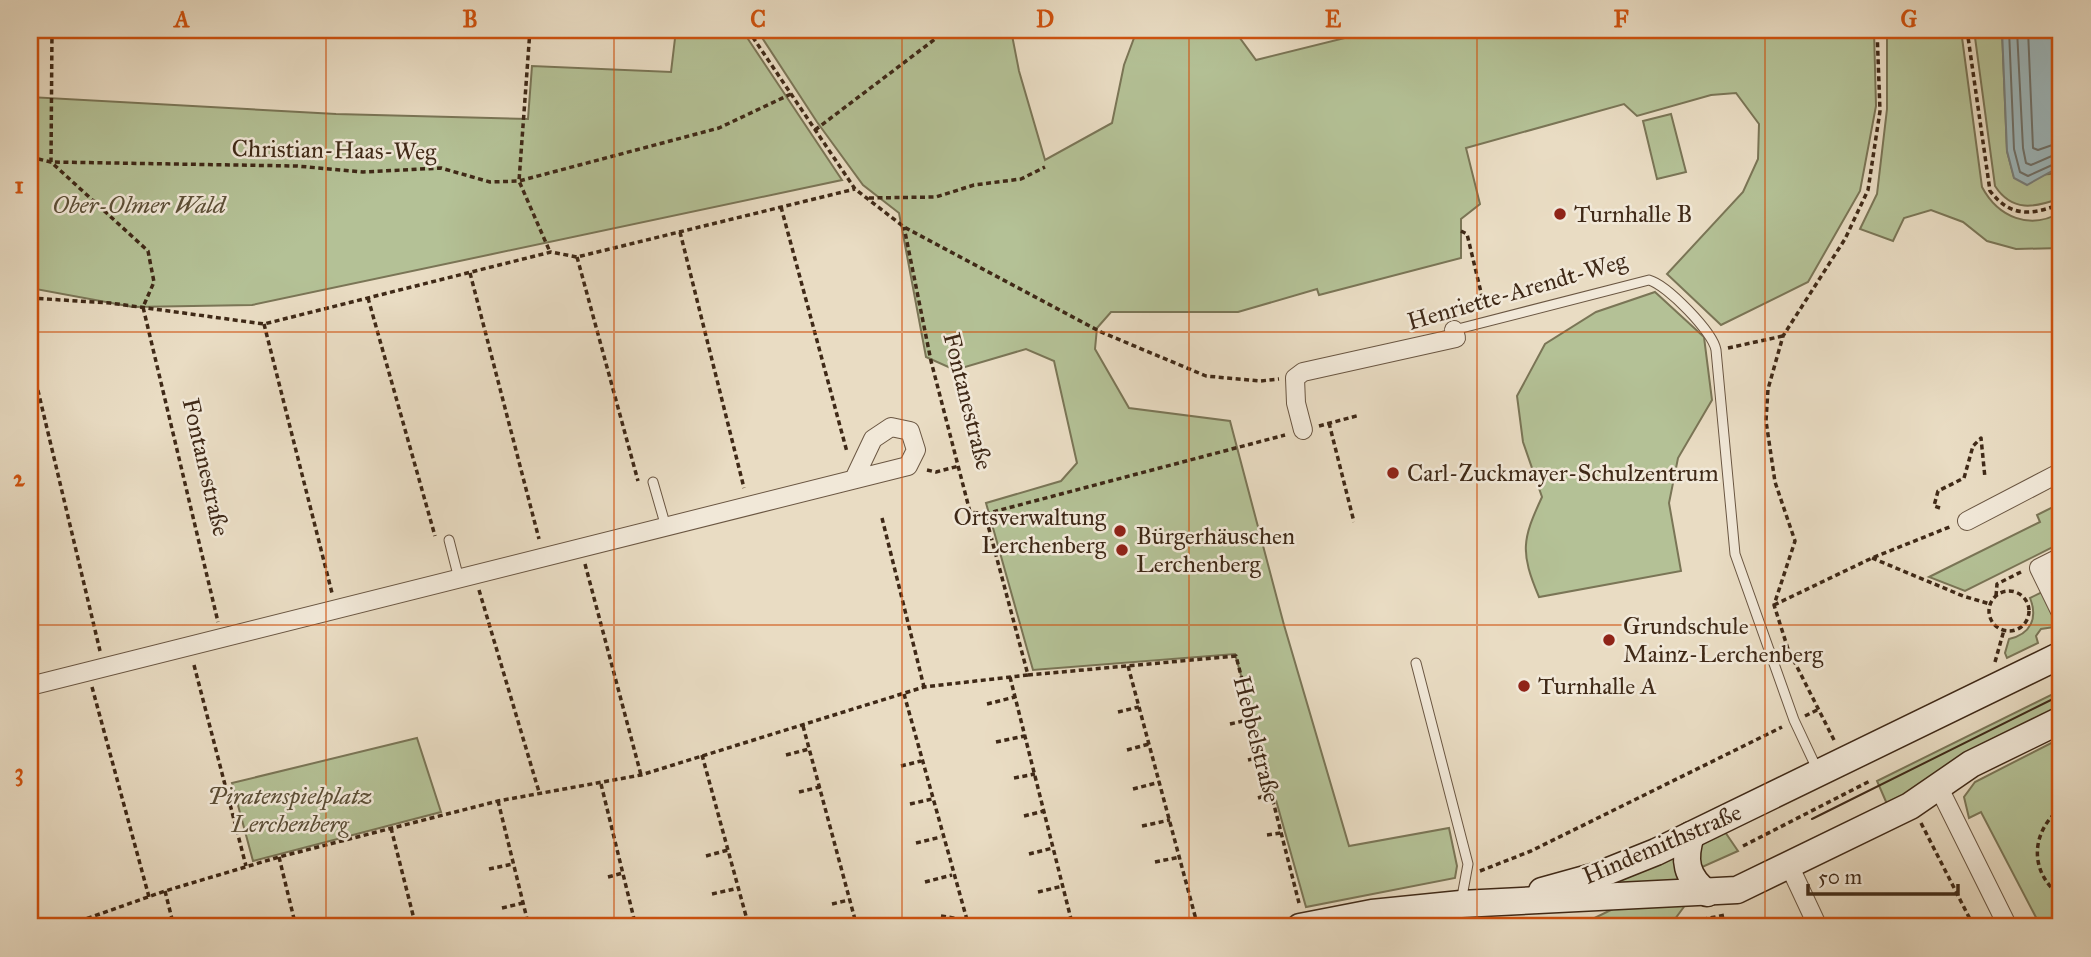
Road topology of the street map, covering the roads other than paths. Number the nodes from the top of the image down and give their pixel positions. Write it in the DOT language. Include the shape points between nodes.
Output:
graph roads {
  1 [pos="1454,330"];
  2 [pos="1303,430"];
  3 [pos="2061,472"];
  4 [pos="853,479"];
  5 [pos="653,482"];
  6 [pos="1967,521"];
  7 [pos="666,527"];
  8 [pos="449,540"];
  9 [pos="2061,557"];
  10 [pos="467,577"];
  11 [pos="2061,613"];
  12 [pos="2061,654"];
  13 [pos="1416,663"];
  14 [pos="30,686"];
  15 [pos="2061,720"];
  16 [pos="1819,773"];
  17 [pos="1938,786"];
  18 [pos="1691,835"];
  19 [pos="1789,865"];
  20 [pos="1707,893"];
  21 [pos="1455,910"];
  22 [pos="1303,927"];
  23 [pos="1817,927"];
  24 [pos="2008,927"];
  1 -- 2 [label="street, Henriette-Arendt-Weg" via="1456,338 1303,372 1295,378"];
  1 -- 16 [label="lane, Henriette-Arendt-Weg" via="1649,280 1707,330 1716,350 1735,554 1794,720"];
  3 -- 6 [label="street"];
  4 -- 4 [label="street" via="908,466 916,450 913,435 902,427 886,428 873,439"];
  4 -- 7 [label="street"];
  5 -- 7 [label="lane"];
  7 -- 10 [label="street"];
  8 -- 10 [label="lane"];
  9 -- 11 [label="street" via="2039,568"];
  10 -- 14 [label="street"];
  12 -- 16 [label="street, Hindemithstraße"];
  13 -- 21 [label="lane" via="1468,864"];
  15 -- 17 [label="street, Hindemithstraße" via="1970,764"];
  16 -- 18 [label="street, Hindemithstraße"];
  17 -- 19 [label="street, Hindemithstraße" via="1910,806"];
  17 -- 24 [label="street"];
  18 -- 20 [label="street" via="1687,869"];
  18 -- 21 [label="street, Hindemithstraße" via="1596,876"];
  19 -- 20 [label="street, Hindemithstraße" via="1737,890"];
  19 -- 23 [label="street"];
  20 -- 21 [label="street, Hindemithstraße"];
  21 -- 22 [label="street" via="1372,913"];
}
